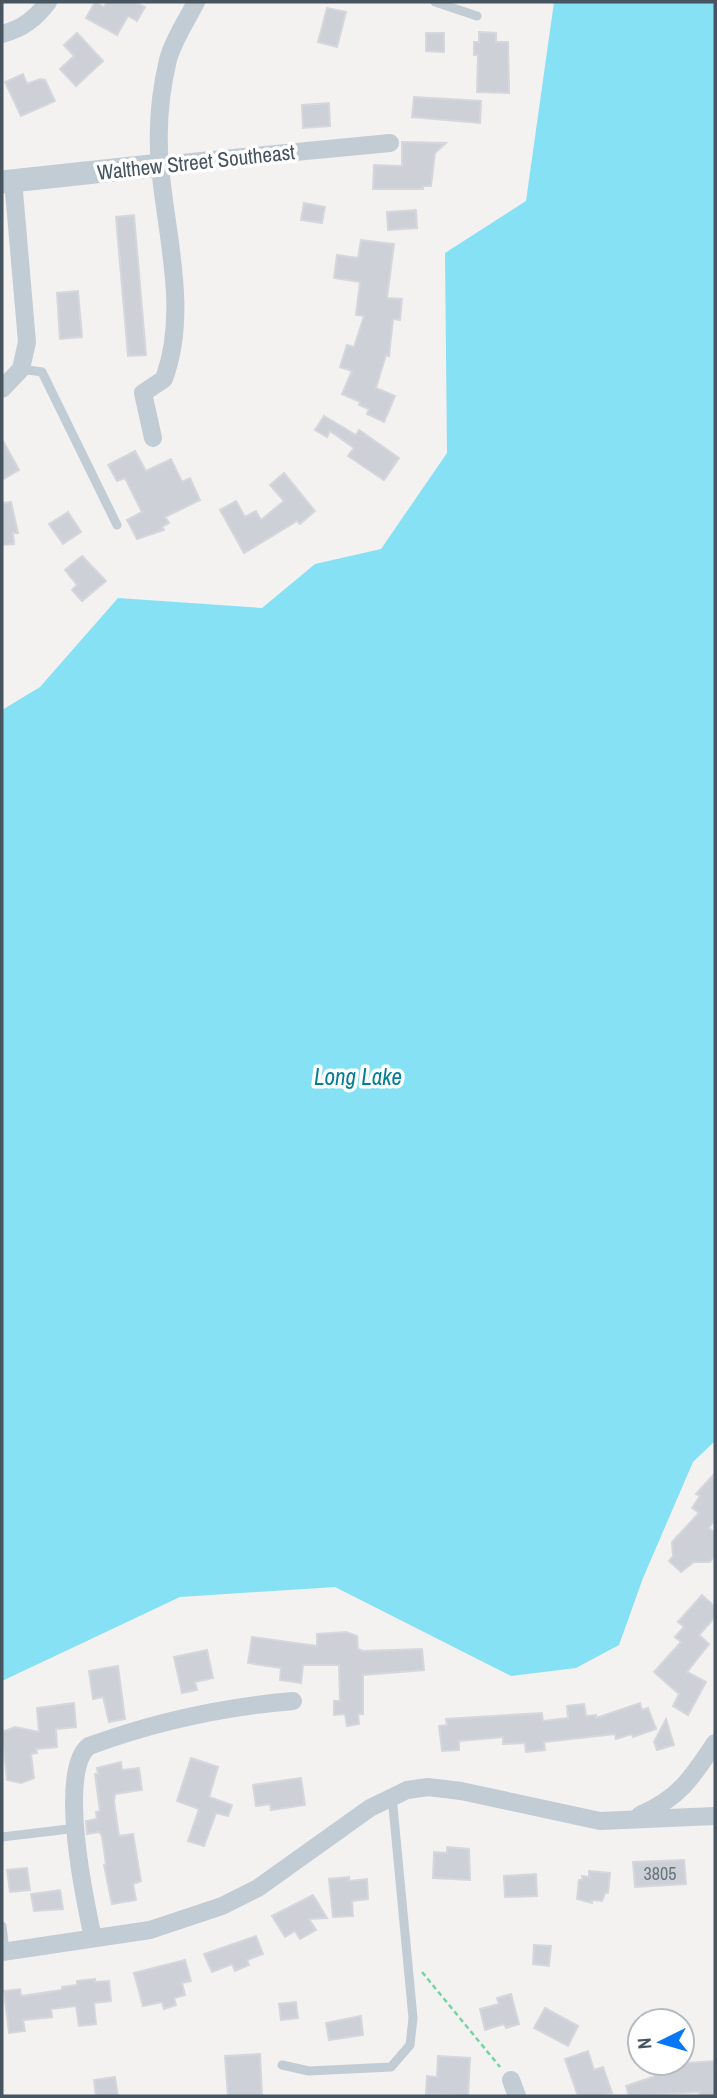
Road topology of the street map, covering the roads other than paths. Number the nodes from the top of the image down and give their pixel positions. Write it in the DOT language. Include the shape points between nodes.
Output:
graph roads {
  1 [pos="47,2"];
  2 [pos="196,2"];
  3 [pos="435,2"];
  4 [pos="477,16"];
  5 [pos="2,34"];
  6 [pos="390,143"];
  7 [pos="160,165"];
  8 [pos="7,181"];
  9 [pos="21,369"];
  10 [pos="2,389"];
  11 [pos="153,438"];
  12 [pos="117,525"];
  13 [pos="293,1701"];
  14 [pos="715,1743"];
  15 [pos="392,1796"];
  16 [pos="715,1816"];
  17 [pos="633,1818"];
  18 [pos="77,1828"];
  19 [pos="2,1837"];
  20 [pos="2,1926"];
  21 [pos="93,1938"];
  22 [pos="3,1952"];
  23 [pos="282,2064"];
  1 -- 5 [label="street" via="36,18"];
  2 -- 7 [label="street" via="169,56 162,93"];
  3 -- 4 [label="lane"];
  6 -- 7 [label="street, Walthew Street Southeast"];
  7 -- 8 [label="street, Walthew Street Southeast"];
  7 -- 11 [label="street" via="175,331 164,379 143,393"];
  8 -- 9 [label="street" via="26,310 27,342"];
  9 -- 10 [label="street"];
  9 -- 12 [label="lane" via="42,372"];
  13 -- 18 [label="street" via="205,1711 148,1724 89,1746 81,1752 75,1773"];
  14 -- 17 [label="street" via="682,1790 663,1805"];
  15 -- 17 [label="street" via="428,1787 600,1821"];
  15 -- 21 [label="street" via="258,1888 222,1906 150,1930"];
  15 -- 23 [label="lane" via="413,2018 410,2045 391,2067 309,2071"];
  16 -- 17 [label="street"];
  18 -- 19 [label="lane"];
  18 -- 21 [label="street" via="83,1894"];
  20 -- 22 [label="lane"];
  21 -- 22 [label="street"];
}
